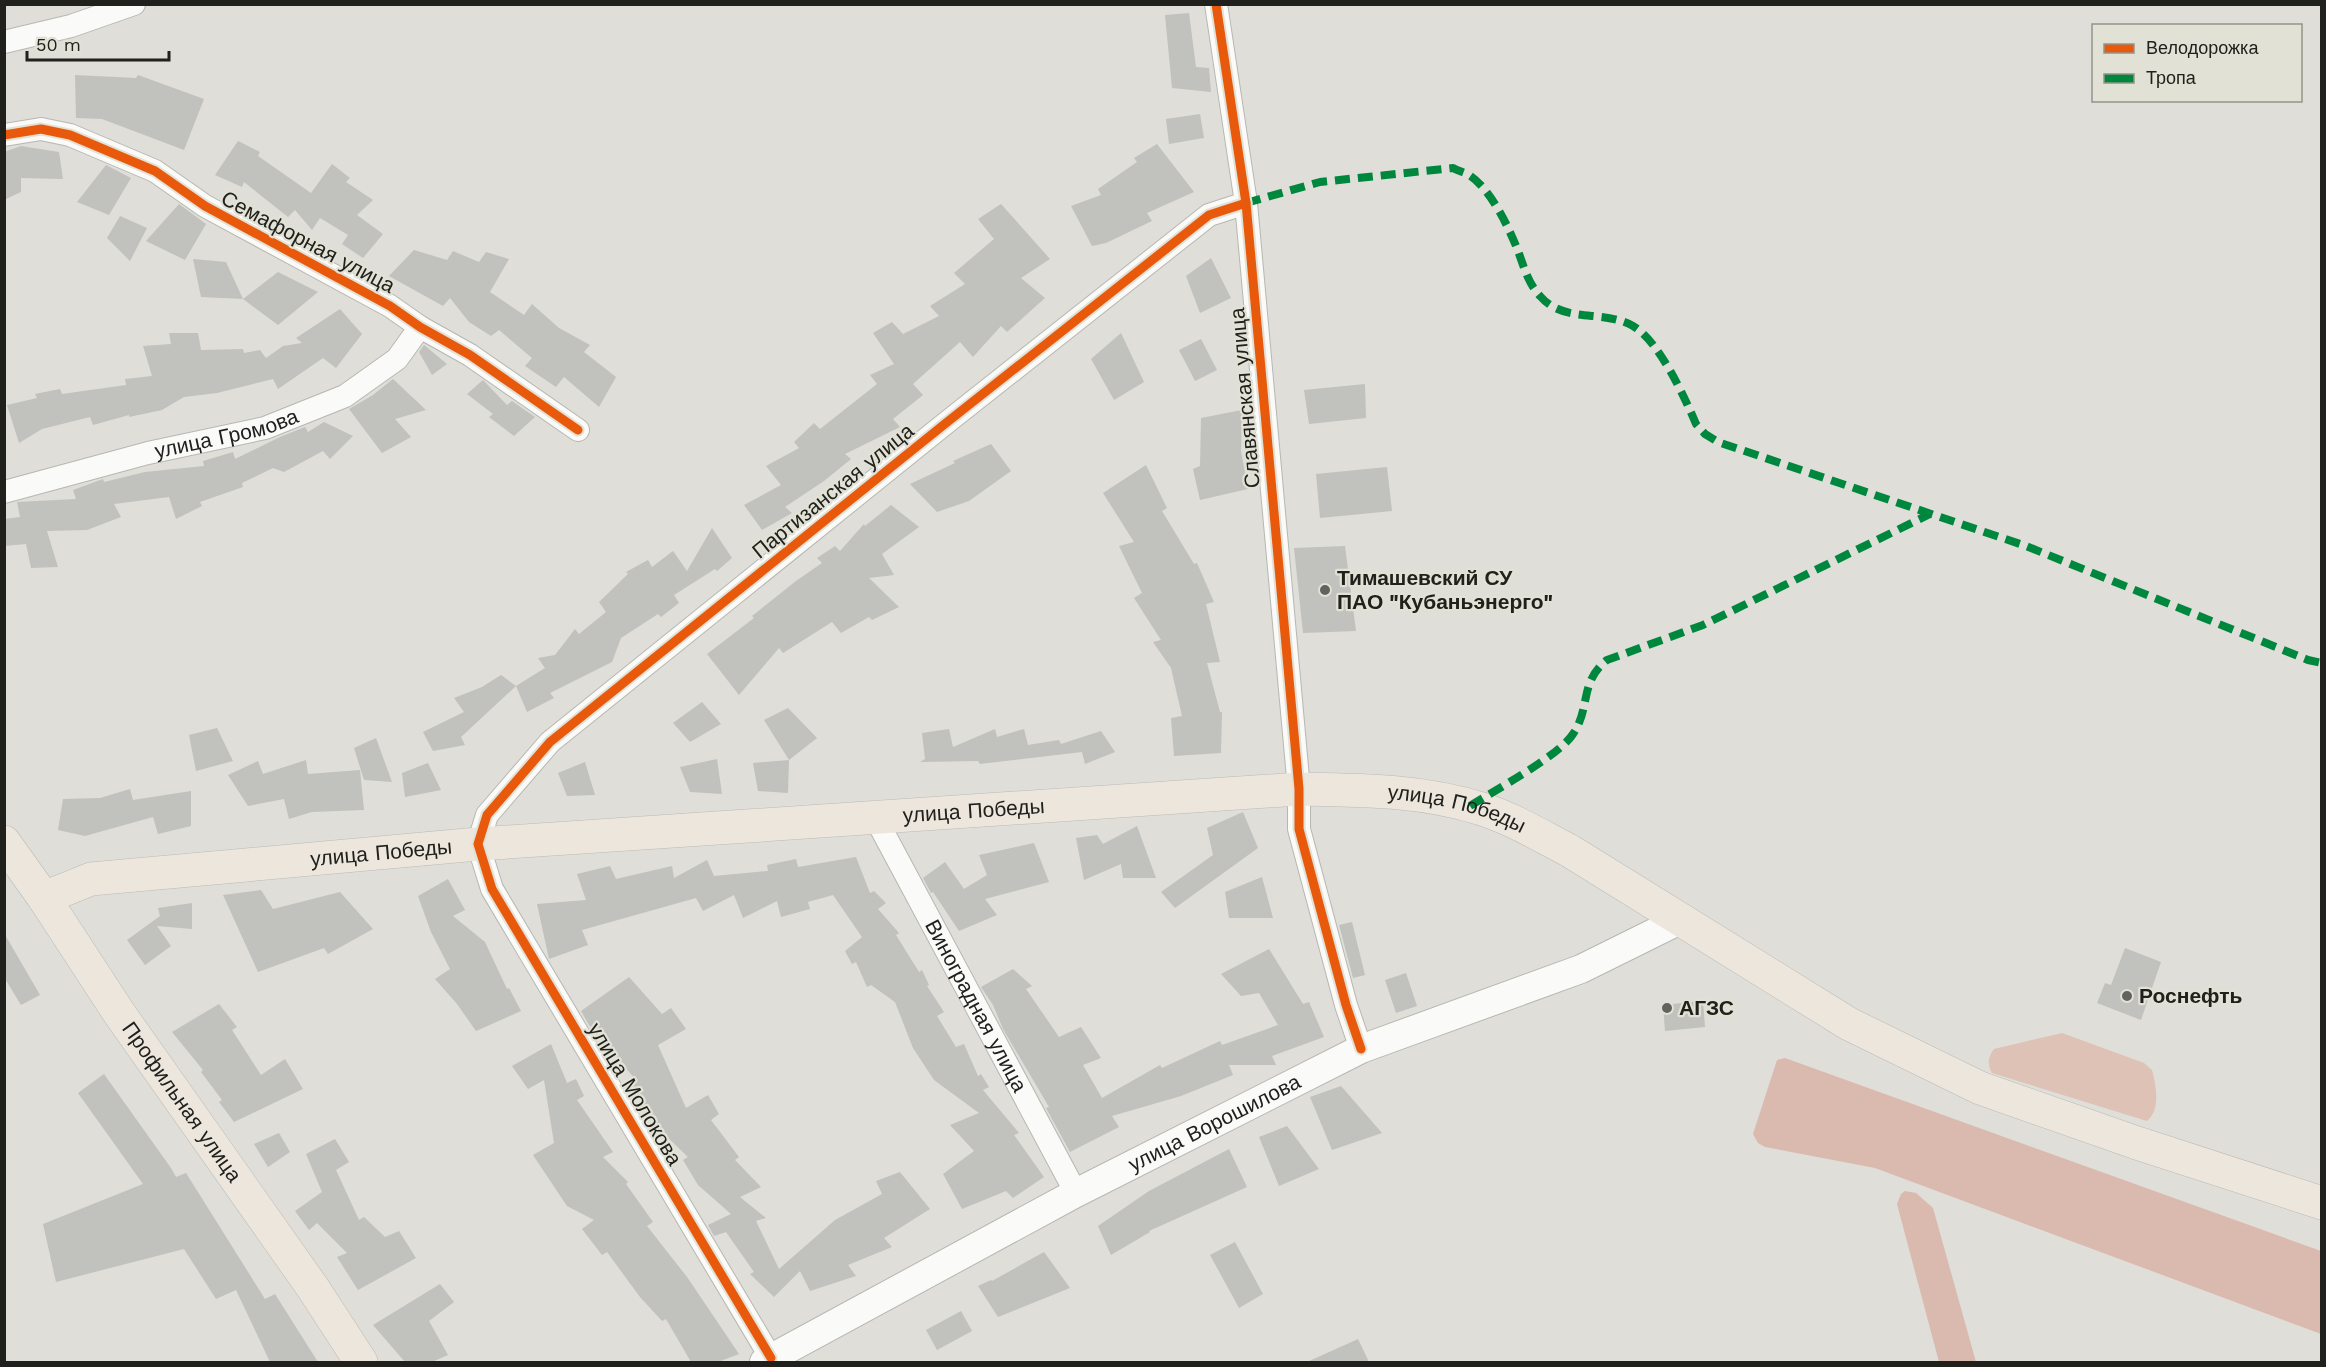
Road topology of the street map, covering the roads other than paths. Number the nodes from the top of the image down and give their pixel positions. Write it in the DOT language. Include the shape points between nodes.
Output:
graph roads {
  1 [pos="134,4"];
  2 [pos="1216,4"];
  3 [pos="4,42"];
  4 [pos="4,135"];
  5 [pos="1246,203"];
  6 [pos="420,327"];
  7 [pos="578,430"];
  8 [pos="4,492"];
  9 [pos="1299,789"];
  10 [pos="876,819"];
  11 [pos="4,842"];
  12 [pos="478,844"];
  13 [pos="44,898"];
  14 [pos="1680,920"];
  15 [pos="1361,1048"];
  16 [pos="1076,1193"];
  17 [pos="2322,1203"];
  18 [pos="768,1360"];
  19 [pos="361,1362"];
  1 -- 3 [label="street" via="71,26"];
  2 -- 5 [label="street, Славянская улица"];
  4 -- 6 [label="street, Семафорная улица" via="40,129 70,135 136,162 205,206 390,306"];
  5 -- 9 [label="street, Славянская улица"];
  5 -- 12 [label="street, Партизанская улица" via="1209,215 550,742 487,815"];
  6 -- 7 [label="street, Семафорная улица" via="470,356"];
  6 -- 8 [label="street, улица Громова" via="396,359 345,396 265,428 148,453"];
  9 -- 10 [label="main road, улица Победы"];
  9 -- 14 [label="main road, улица Победы" via="1385,790 1483,810 1570,851"];
  9 -- 15 [label="street, Славянская улица" via="1299,829"];
  10 -- 12 [label="main road, улица Победы"];
  10 -- 16 [label="street, Виноградная улица"];
  11 -- 13 [label="main road, Профильная улица"];
  12 -- 13 [label="main road, улица Победы" via="91,879"];
  12 -- 18 [label="street, улица Молокова" via="492,889"];
  13 -- 19 [label="main road, Профильная улица"];
  14 -- 15 [label="street, улица Ворошилова" via="1581,969"];
  14 -- 17 [label="main road, улица Победы" via="1849,1024 1980,1088"];
  15 -- 16 [label="street, улица Ворошилова"];
  16 -- 18 [label="street, улица Ворошилова"];
}
